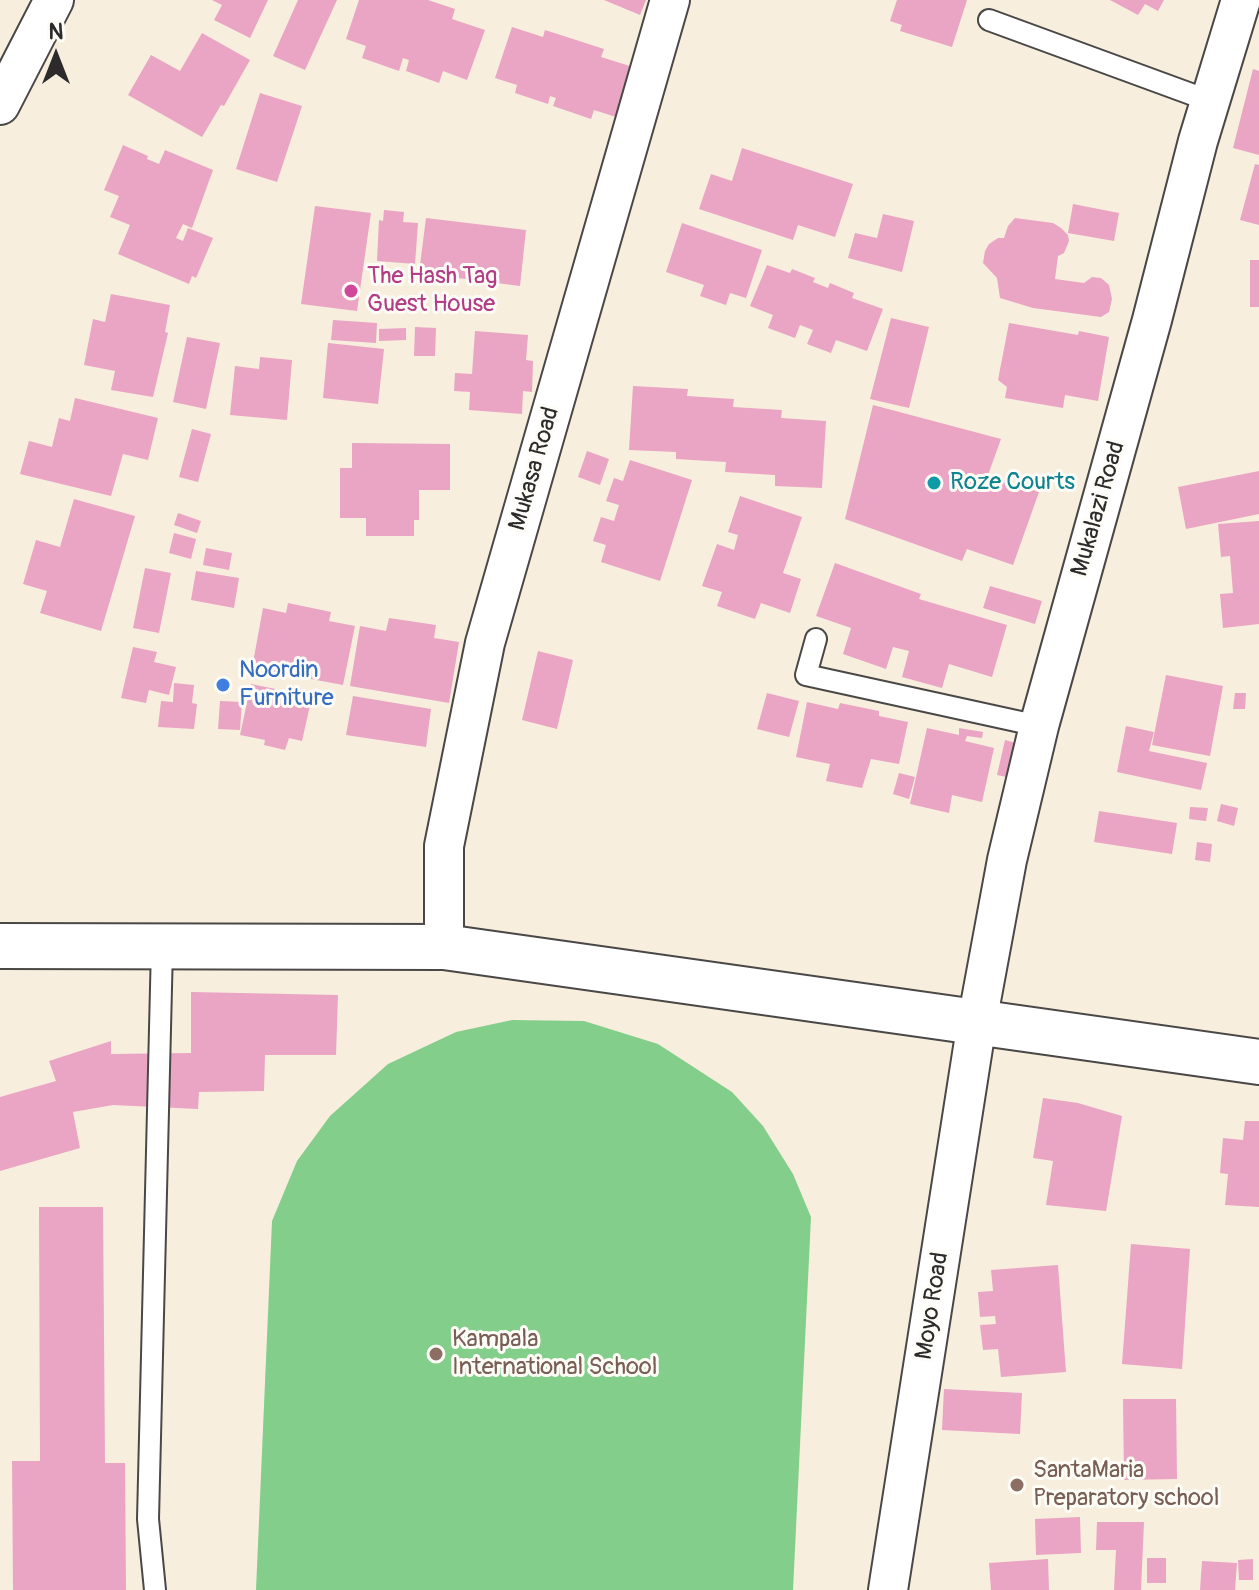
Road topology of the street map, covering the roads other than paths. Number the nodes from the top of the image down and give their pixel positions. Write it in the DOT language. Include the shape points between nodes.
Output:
graph roads {
  1 [pos="54,0"];
  2 [pos="670,0"];
  3 [pos="1241,0"];
  4 [pos="989,20"];
  5 [pos="1210,101"];
  6 [pos="0,105"];
  7 [pos="816,639"];
  8 [pos="1039,726"];
  9 [pos="0,946"];
  10 [pos="162,947"];
  11 [pos="444,947"];
  12 [pos="977,1022"];
  13 [pos="1259,1062"];
  14 [pos="155,1590"];
  15 [pos="888,1590"];
  1 -- 6 [label="street"];
  2 -- 11 [label="street, Mukasa Road" via="485,643 444,846"];
  3 -- 5 [label="street, Mukalazi Road"];
  4 -- 5 [label="lane"];
  5 -- 8 [label="street, Mukalazi Road"];
  7 -- 8 [label="lane" via="806,675"];
  8 -- 12 [label="street, Mukalazi Road"];
  9 -- 10 [label="main road"];
  10 -- 11 [label="main road"];
  10 -- 14 [label="lane" via="148,1519"];
  11 -- 12 [label="main road"];
  12 -- 13 [label="main road"];
  12 -- 15 [label="street, Moyo Road"];
}
